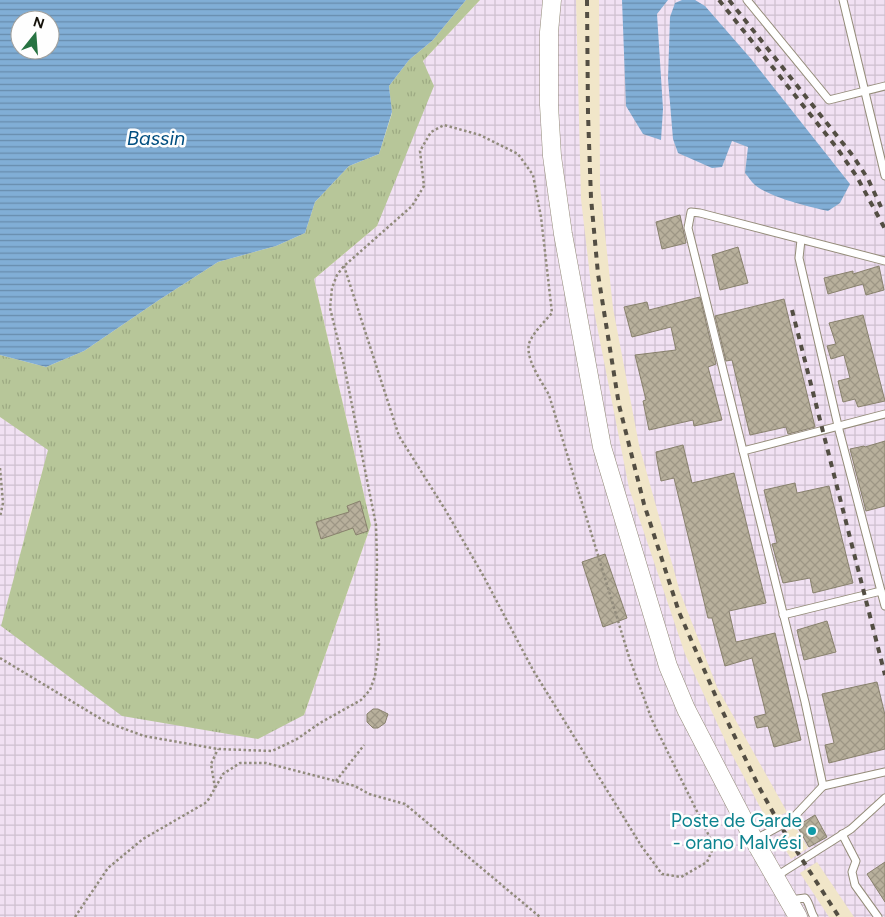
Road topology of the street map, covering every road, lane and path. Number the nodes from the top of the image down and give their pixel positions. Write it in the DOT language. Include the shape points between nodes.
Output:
graph roads {
  1 [pos="552,0"];
  2 [pos="747,0"];
  3 [pos="843,0"];
  4 [pos="885,86"];
  5 [pos="864,91"];
  6 [pos="885,176"];
  7 [pos="801,240"];
  8 [pos="885,261"];
  9 [pos="344,266"];
  10 [pos="885,414"];
  11 [pos="838,426"];
  12 [pos="743,451"];
  13 [pos="0,468"];
  14 [pos="0,517"];
  15 [pos="881,591"];
  16 [pos="885,606"];
  17 [pos="784,615"];
  18 [pos="0,658"];
  19 [pos="364,746"];
  20 [pos="218,749"];
  21 [pos="885,772"];
  22 [pos="336,781"];
  23 [pos="823,786"];
  24 [pos="215,789"];
  25 [pos="885,798"];
  26 [pos="842,834"];
  27 [pos="754,840"];
  28 [pos="775,877"];
  29 [pos="788,901"];
  30 [pos="75,917"];
  31 [pos="540,917"];
  32 [pos="798,917"];
  33 [pos="814,917"];
  34 [pos="878,917"];
  1 -- 27 [label="street" via="549,32 552,156 566,254 602,447 668,666 686,709"];
  2 -- 5 [label="lane" via="829,100"];
  3 -- 5 [label="lane"];
  4 -- 5 [label="lane"];
  5 -- 6 [label="lane"];
  7 -- 8 [label="lane"];
  7 -- 11 [label="lane" via="800,258"];
  7 -- 12 [label="lane" via="691,212 688,228"];
  9 -- 9 [label="path" via="412,206 424,186 420,151 431,132 444,126 480,135 518,154 533,175 552,313 529,343 530,360 549,395 630,660 652,720 714,846 707,862 681,877 662,874 533,670 451,519 399,436"];
  9 -- 20 [label="path" via="332,288 330,308 376,525 379,644 374,676 370,690 361,700 272,751"];
  10 -- 11 [label="lane"];
  11 -- 12 [label="lane"];
  11 -- 15 [label="lane"];
  12 -- 17 [label="lane"];
  13 -- 14 [label="path" via="3,503"];
  15 -- 16 [label="lane"];
  15 -- 17 [label="lane"];
  17 -- 23 [label="lane"];
  18 -- 20 [label="path" via="106,722 144,736"];
  19 -- 22 [label="path"];
  20 -- 24 [label="path" via="211,764"];
  21 -- 23 [label="lane"];
  22 -- 24 [label="path" via="266,763 240,763 223,774"];
  22 -- 31 [label="path" via="405,804"];
  23 -- 27 [label="lane" via="791,820"];
  24 -- 30 [label="path" via="207,802 143,839 108,868"];
  25 -- 26 [label="lane"];
  26 -- 28 [label="lane"];
  26 -- 34 [label="lane" via="856,861 852,872 854,885"];
  27 -- 28 [label="street"];
  28 -- 29 [label="street"];
  29 -- 32 [label="street"];
  29 -- 33 [label="lane" via="805,898"];
}
